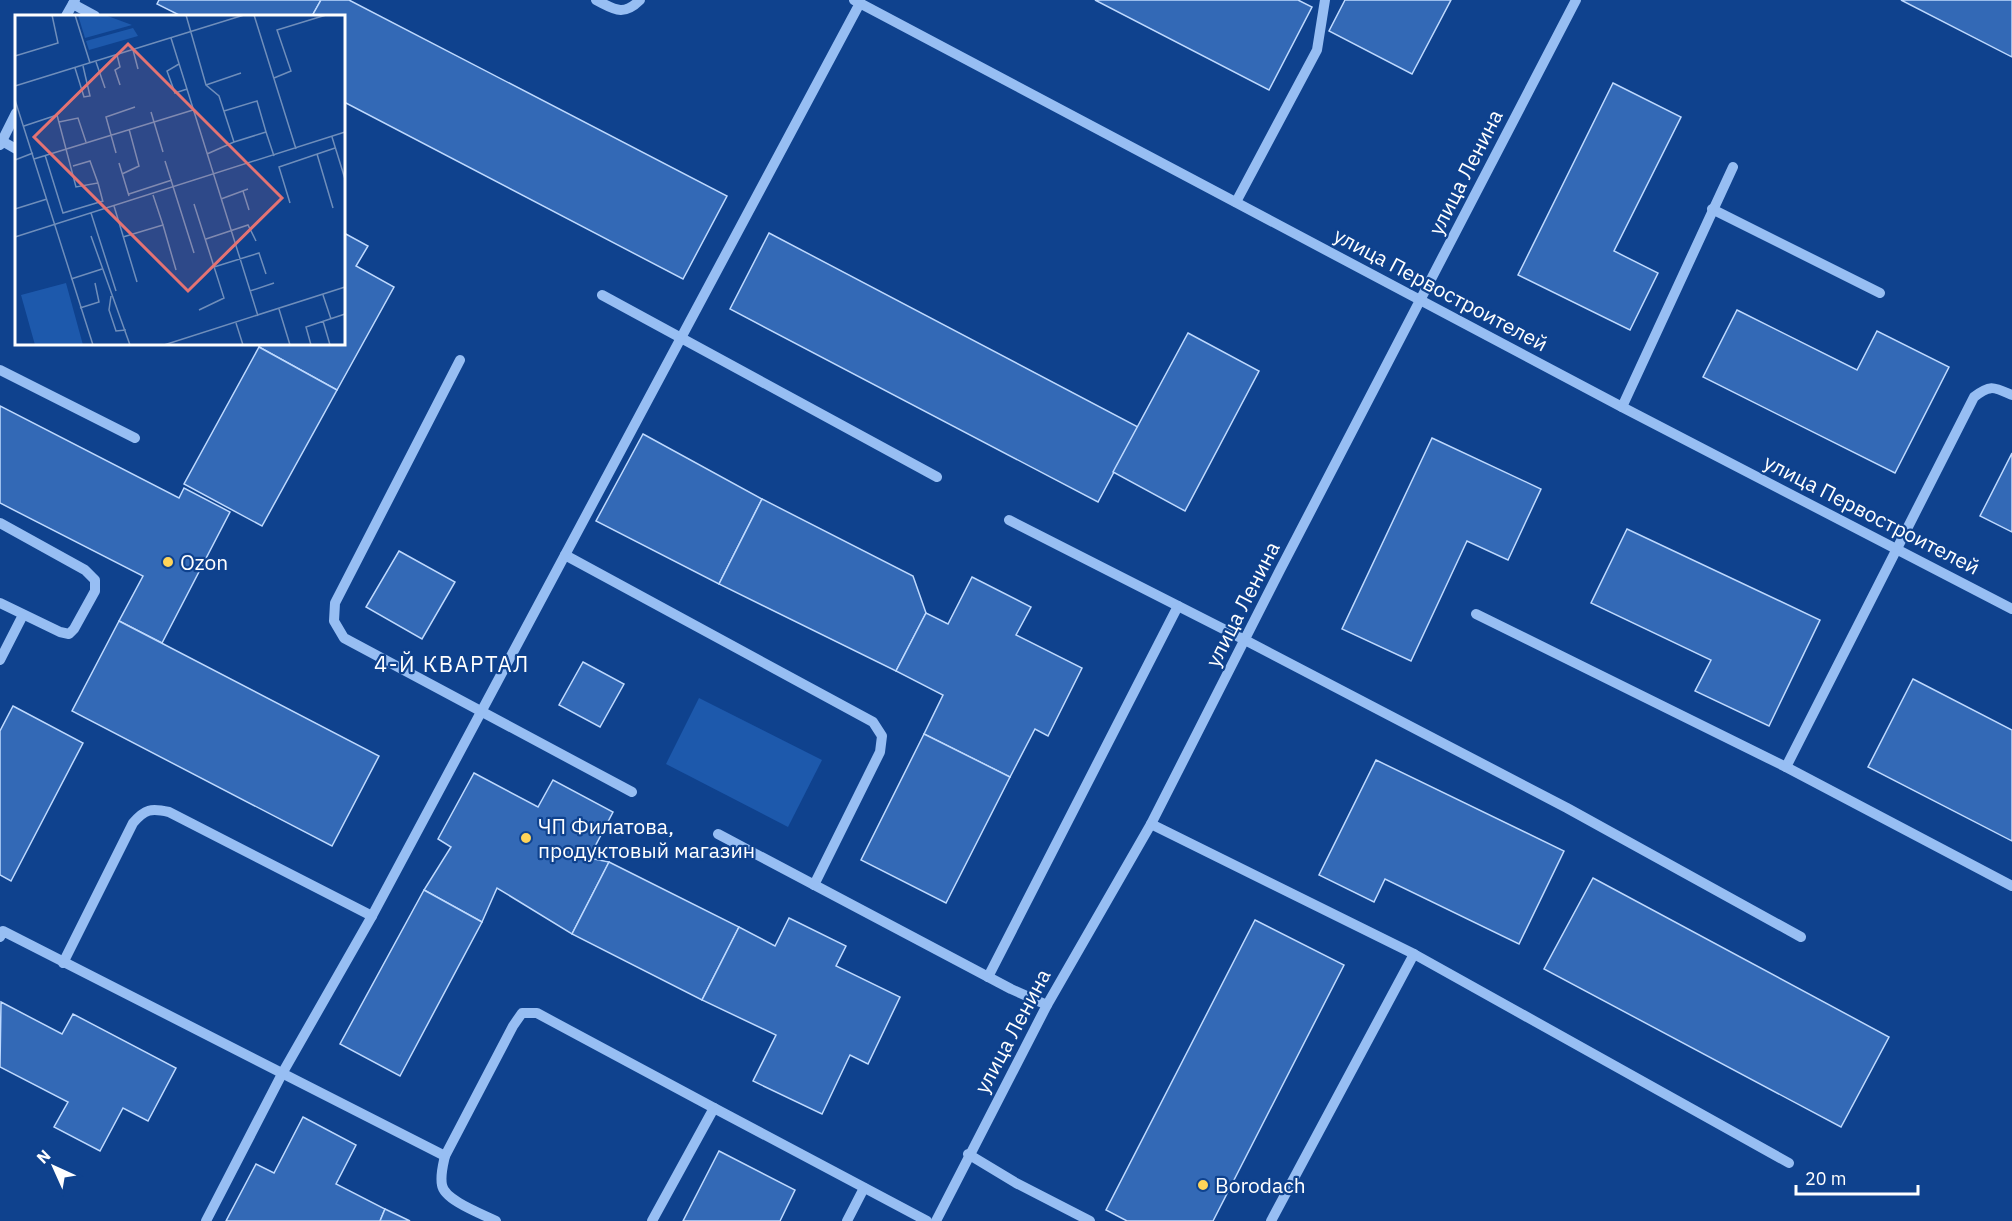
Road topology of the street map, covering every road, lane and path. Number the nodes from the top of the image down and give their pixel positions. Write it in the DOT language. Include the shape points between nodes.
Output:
graph roads {
  1 [pos="596,0"];
  2 [pos="640,0"];
  3 [pos="1325,0"];
  4 [pos="1576,0"];
  5 [pos="74,2"];
  6 [pos="857,2"];
  7 [pos="94,15"];
  8 [pos="15,115"];
  9 [pos="1,143"];
  10 [pos="15,149"];
  11 [pos="1733,167"];
  12 [pos="1236,202"];
  13 [pos="1712,209"];
  14 [pos="1880,293"];
  15 [pos="602,295"];
  16 [pos="1421,299"];
  17 [pos="680,339"];
  18 [pos="460,360"];
  19 [pos="0,370"];
  20 [pos="2012,395"];
  21 [pos="1622,407"];
  22 [pos="135,438"];
  23 [pos="937,477"];
  24 [pos="1009,520"];
  25 [pos="0,523"];
  26 [pos="1897,548"];
  27 [pos="565,555"];
  28 [pos="0,603"];
  29 [pos="1178,606"];
  30 [pos="2012,609"];
  31 [pos="1476,614"];
  32 [pos="23,615"];
  33 [pos="1245,640"];
  34 [pos="0,660"];
  35 [pos="482,711"];
  36 [pos="1786,767"];
  37 [pos="632,792"];
  38 [pos="1151,824"];
  39 [pos="718,834"];
  40 [pos="814,885"];
  41 [pos="2012,886"];
  42 [pos="372,916"];
  43 [pos="1,933"];
  44 [pos="1801,937"];
  45 [pos="1414,954"];
  46 [pos="63,963"];
  47 [pos="988,977"];
  48 [pos="1047,1005"];
  49 [pos="283,1072"];
  50 [pos="714,1108"];
  51 [pos="968,1154"];
  52 [pos="445,1156"];
  53 [pos="1789,1163"];
  54 [pos="864,1188"];
  55 [pos="206,1221"];
  56 [pos="496,1221"];
  57 [pos="652,1221"];
  58 [pos="847,1221"];
  59 [pos="927,1221"];
  60 [pos="936,1221"];
  61 [pos="1090,1221"];
  62 [pos="1271,1221"];
  1 -- 2 [label="street" via="617,10 628,10"];
  3 -- 12 [label="street" via="1317,50"];
  4 -- 16 [label="street, улица Ленина"];
  5 -- 7 [label="street"];
  6 -- 12 [label="street, улица Первостроителей"];
  6 -- 17 [label="street"];
  8 -- 9 [label="street"];
  9 -- 10 [label="street"];
  11 -- 13 [label="street"];
  12 -- 16 [label="street, улица Первостроителей"];
  13 -- 14 [label="street"];
  13 -- 21 [label="street"];
  15 -- 17 [label="street"];
  16 -- 21 [label="street, улица Первостроителей"];
  16 -- 33 [label="street, улица Ленина"];
  17 -- 23 [label="street"];
  17 -- 27 [label="street"];
  18 -- 35 [label="street" via="335,603 333,621 344,638"];
  19 -- 22 [label="street"];
  20 -- 26 [label="street" via="1986,388 1974,397"];
  21 -- 26 [label="street, улица Первостроителей"];
  24 -- 29 [label="street"];
  25 -- 32 [label="street" via="85,570 95,580 95,591 69,634"];
  26 -- 30 [label="street, улица Первостроителей"];
  26 -- 36 [label="street"];
  27 -- 35 [label="street"];
  27 -- 40 [label="street" via="873,722 882,736 880,752"];
  28 -- 32 [label="street"];
  29 -- 33 [label="street"];
  29 -- 47 [label="street"];
  31 -- 36 [label="street"];
  32 -- 34 [label="street"];
  33 -- 38 [label="street, улица Ленина"];
  33 -- 44 [label="street" via="1567,808"];
  35 -- 37 [label="street"];
  35 -- 42 [label="street"];
  36 -- 41 [label="street"];
  38 -- 45 [label="street"];
  38 -- 48 [label="street, улица Ленина"];
  39 -- 40 [label="street"];
  40 -- 47 [label="street"];
  42 -- 46 [label="street" via="169,812 156,809 143,812 133,823"];
  42 -- 49 [label="street"];
  43 -- 46 [label="street"];
  45 -- 53 [label="street"];
  45 -- 62 [label="street"];
  46 -- 49 [label="street"];
  47 -- 48 [label="street"];
  48 -- 51 [label="street, улица Ленина"];
  49 -- 52 [label="street"];
  49 -- 55 [label="street"];
  50 -- 52 [label="street" via="537,1013 522,1013"];
  50 -- 54 [label="street"];
  50 -- 57 [label="street"];
  51 -- 60 [label="street, улица Ленина"];
  51 -- 61 [label="street"];
  52 -- 56 [label="street" via="442,1187 448,1197"];
  54 -- 58 [label="street"];
  54 -- 59 [label="street"];
}
